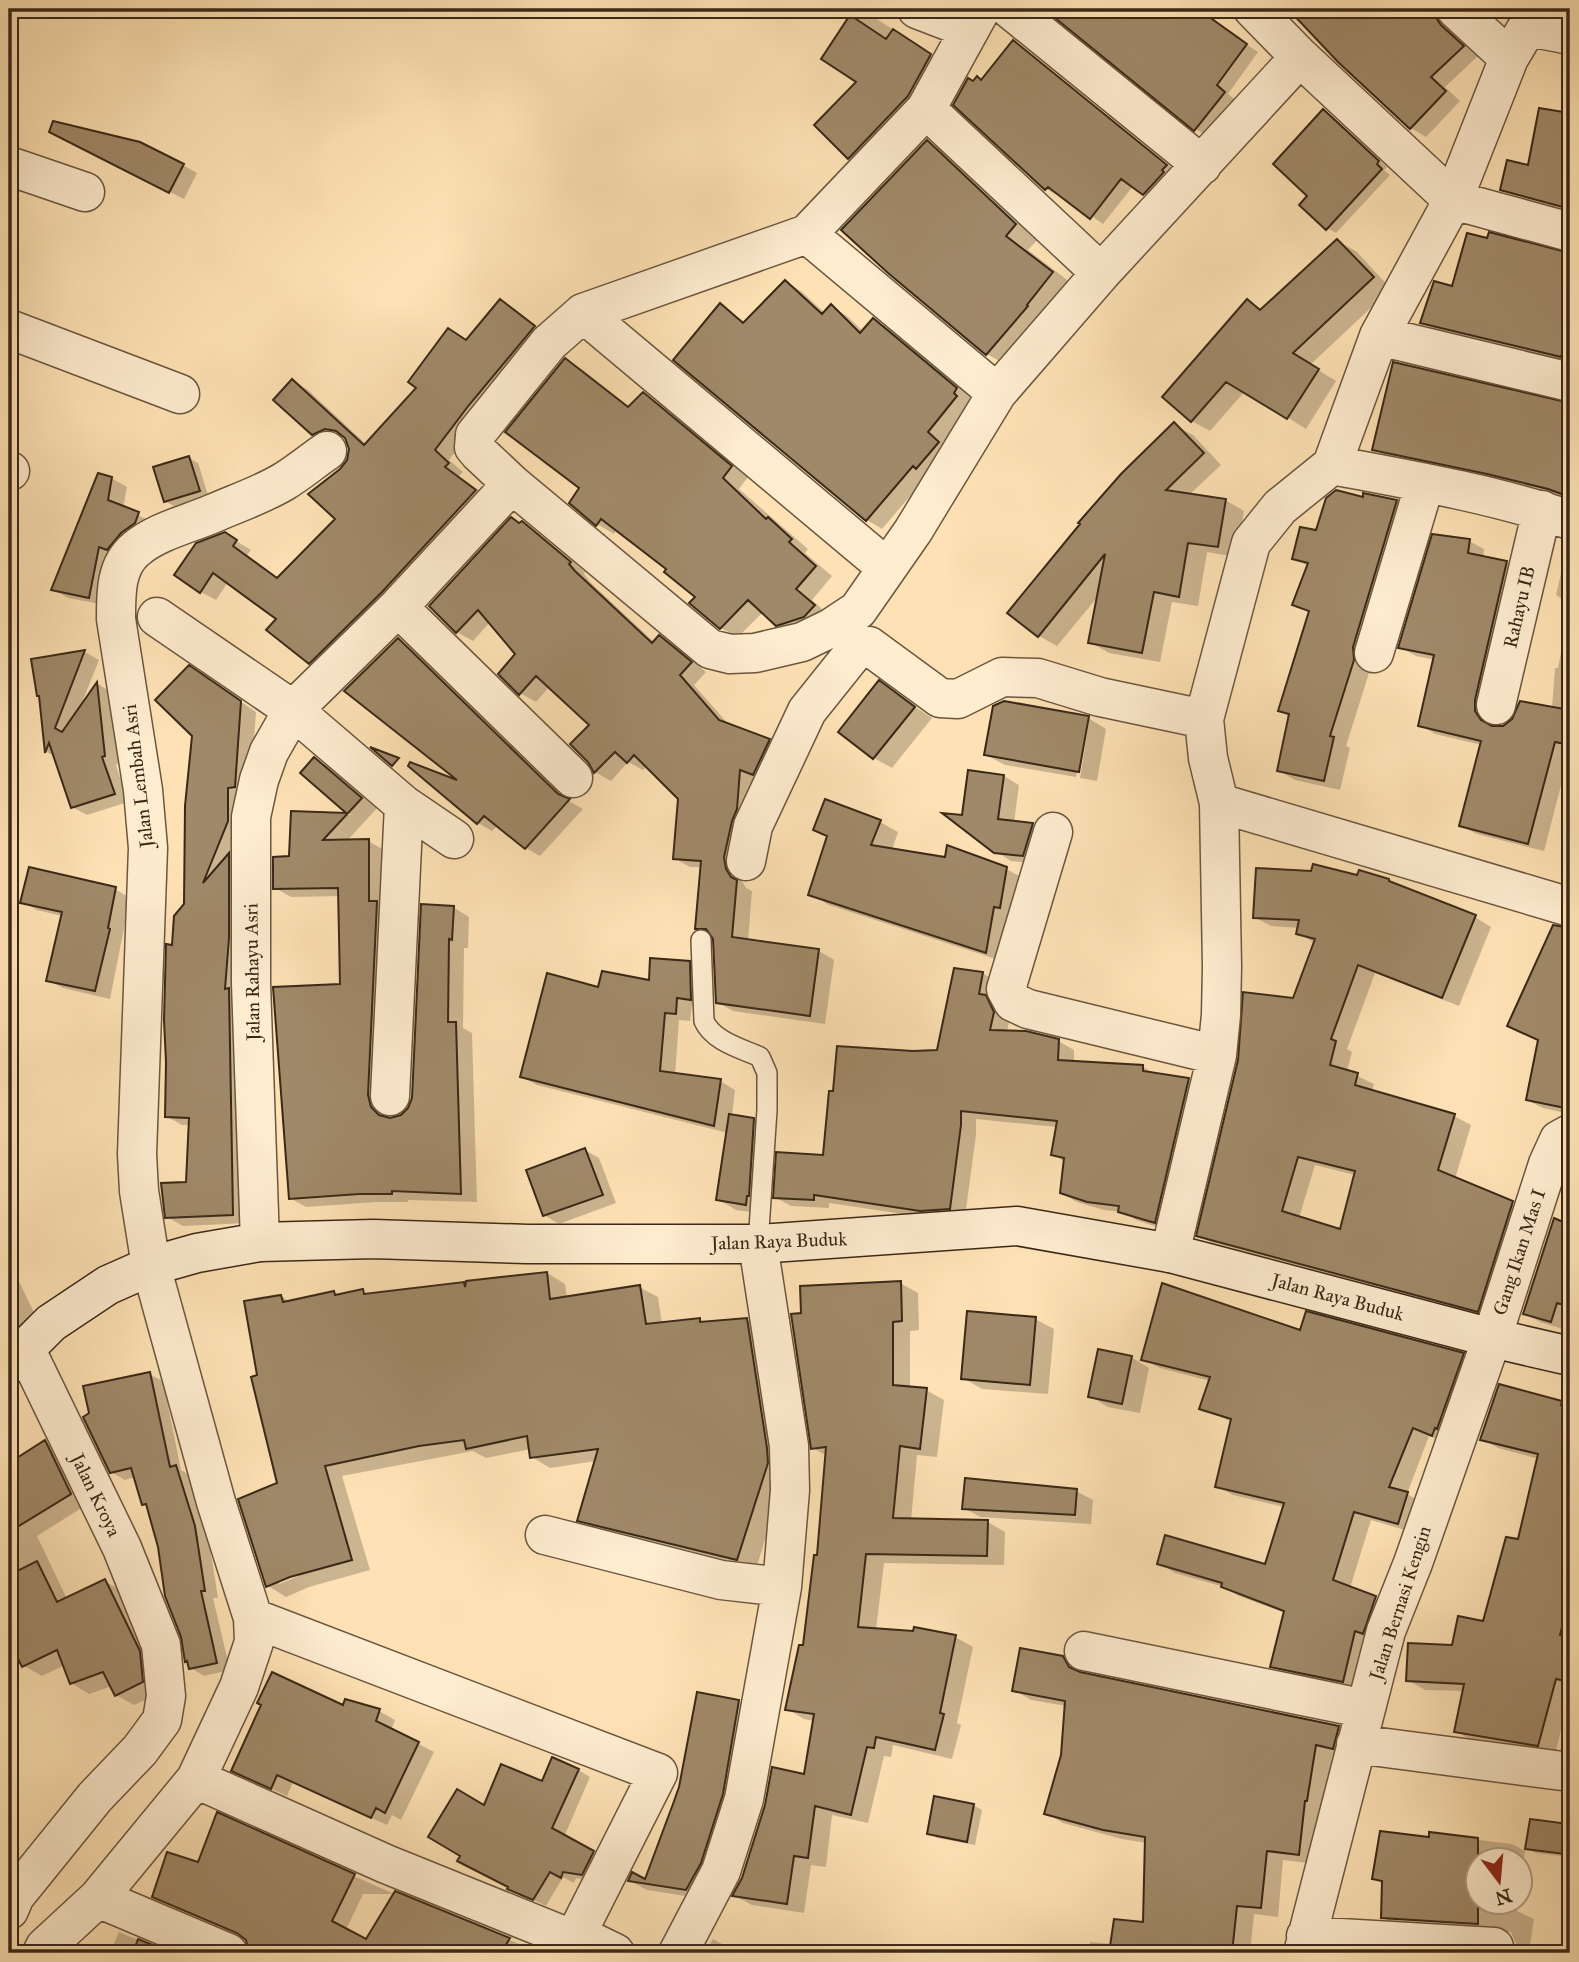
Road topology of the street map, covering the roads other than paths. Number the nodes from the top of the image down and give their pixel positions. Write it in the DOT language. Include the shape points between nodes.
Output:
graph roads {
  1 [pos="917,9"];
  2 [pos="1010,9"];
  3 [pos="1253,9"];
  4 [pos="1456,9"];
  5 [pos="975,19"];
  6 [pos="1525,31"];
  7 [pos="1570,35"];
  8 [pos="1300,57"];
  9 [pos="926,109"];
  10 [pos="1202,165"];
  11 [pos="9,166"];
  12 [pos="85,192"];
  13 [pos="1452,200"];
  14 [pos="1570,232"];
  15 [pos="807,234"];
  16 [pos="1101,273"];
  17 [pos="583,313"];
  18 [pos="9,329"];
  19 [pos="1379,336"];
  20 [pos="1570,382"];
  21 [pos="996,393"];
  22 [pos="180,394"];
  23 [pos="327,451"];
  24 [pos="1332,465"];
  25 [pos="1425,483"];
  26 [pos="512,484"];
  27 [pos="1556,515"];
  28 [pos="886,567"];
  29 [pos="398,607"];
  30 [pos="157,617"];
  31 [pos="1374,653"];
  32 [pos="1496,705"];
  33 [pos="293,710"];
  34 [pos="1204,719"];
  35 [pos="573,778"];
  36 [pos="1219,803"];
  37 [pos="404,804"];
  38 [pos="1053,832"];
  39 [pos="453,839"];
  40 [pos="746,861"];
  41 [pos="1570,907"];
  42 [pos="701,940"];
  43 [pos="1217,1055"];
  44 [pos="390,1096"];
  45 [pos="1570,1133"];
  46 [pos="260,1242"];
  47 [pos="758,1244"];
  48 [pos="1170,1253"];
  49 [pos="150,1266"];
  50 [pos="1492,1338"];
  51 [pos="1570,1356"];
  52 [pos="17,1357"];
  53 [pos="545,1535"];
  54 [pos="782,1587"];
  55 [pos="253,1618"];
  56 [pos="1084,1651"];
  57 [pos="1361,1726"];
  58 [pos="1570,1772"];
  59 [pos="196,1779"];
  60 [pos="98,1898"];
  61 [pos="9,1910"];
  62 [pos="573,1943"];
  63 [pos="1305,1945"];
  64 [pos="1494,1947"];
  65 [pos="42,1953"];
  66 [pos="228,1953"];
  67 [pos="615,1953"];
  68 [pos="678,1953"];
  1 -- 5 [label="street"];
  2 -- 10 [label="street"];
  3 -- 8 [label="street"];
  4 -- 6 [label="street"];
  5 -- 9 [label="street"];
  6 -- 7 [label="street"];
  6 -- 13 [label="street"];
  8 -- 10 [label="street"];
  8 -- 13 [label="street"];
  9 -- 15 [label="street"];
  9 -- 16 [label="street"];
  10 -- 16 [label="street"];
  11 -- 12 [label="street"];
  13 -- 14 [label="street"];
  13 -- 19 [label="street"];
  15 -- 17 [label="street"];
  15 -- 21 [label="street"];
  16 -- 21 [label="street"];
  17 -- 26 [label="street" via="549,343 475,435 474,447"];
  17 -- 28 [label="street"];
  18 -- 22 [label="street"];
  19 -- 20 [label="street"];
  19 -- 24 [label="street"];
  21 -- 28 [label="street"];
  23 -- 49 [label="street, Jalan Lembah Asri" via="283,482 135,549 118,578 116,619 148,848 137,1154"];
  24 -- 25 [label="street"];
  24 -- 34 [label="street" via="1280,507 1251,543"];
  25 -- 27 [label="street"];
  25 -- 31 [label="street"];
  26 -- 28 [label="street" via="710,649 730,654 802,642 831,628 858,610"];
  26 -- 29 [label="street, Jalan Rahayu Asri"];
  27 -- 32 [label="street, Rahayu IB"];
  29 -- 33 [label="street, Jalan Rahayu Asri"];
  29 -- 35 [label="street"];
  30 -- 33 [label="street"];
  33 -- 37 [label="street"];
  33 -- 46 [label="street, Jalan Rahayu Asri" via="269,752 251,817 251,984"];
  34 -- 36 [label="street"];
  34 -- 40 [label="street" via="1100,697 1038,678 1002,677 958,699 940,698 869,646 859,646 807,711 753,826"];
  36 -- 41 [label="street"];
  36 -- 43 [label="street" via="1222,967"];
  37 -- 39 [label="street"];
  37 -- 44 [label="street"];
  38 -- 43 [label="street" via="1006,989 1013,1002"];
  42 -- 47 [label="lane" via="708,1031 760,1057 767,1073"];
  43 -- 48 [label="street"];
  45 -- 50 [label="street, Gang Ikan Mas I" via="1559,1140 1548,1164"];
  46 -- 47 [label="street, Jalan Raya Buduk"];
  46 -- 49 [label="street, Jalan Raya Buduk"];
  47 -- 48 [label="street, Jalan Raya Buduk" via="1017,1227"];
  47 -- 54 [label="street" via="789,1446"];
  48 -- 50 [label="street, Jalan Raya Buduk"];
  49 -- 52 [label="street, Jalan Raya Buduk" via="82,1301 51,1323"];
  49 -- 55 [label="street, Jalan Lembah Asri"];
  50 -- 51 [label="street, Jalan Raya Buduk"];
  50 -- 57 [label="street, Jalan Bernasi Kengin" via="1386,1632"];
  52 -- 61 [label="street, Jalan Kroya" via="122,1548 161,1645 166,1696 162,1720 140,1750 95,1797 15,1896"];
  53 -- 54 [label="street" via="721,1580"];
  54 -- 68 [label="street" via="744,1799 722,1871"];
  55 -- 59 [label="street" via="254,1642 239,1687"];
  55 -- 62 [label="street" via="658,1773"];
  56 -- 57 [label="street"];
  57 -- 58 [label="street"];
  57 -- 63 [label="street, Jalan Bernasi Kengin"];
  59 -- 60 [label="street"];
  59 -- 62 [label="street"];
  60 -- 65 [label="street"];
  60 -- 66 [label="street"];
  62 -- 67 [label="street"];
  63 -- 64 [label="street"];
}
